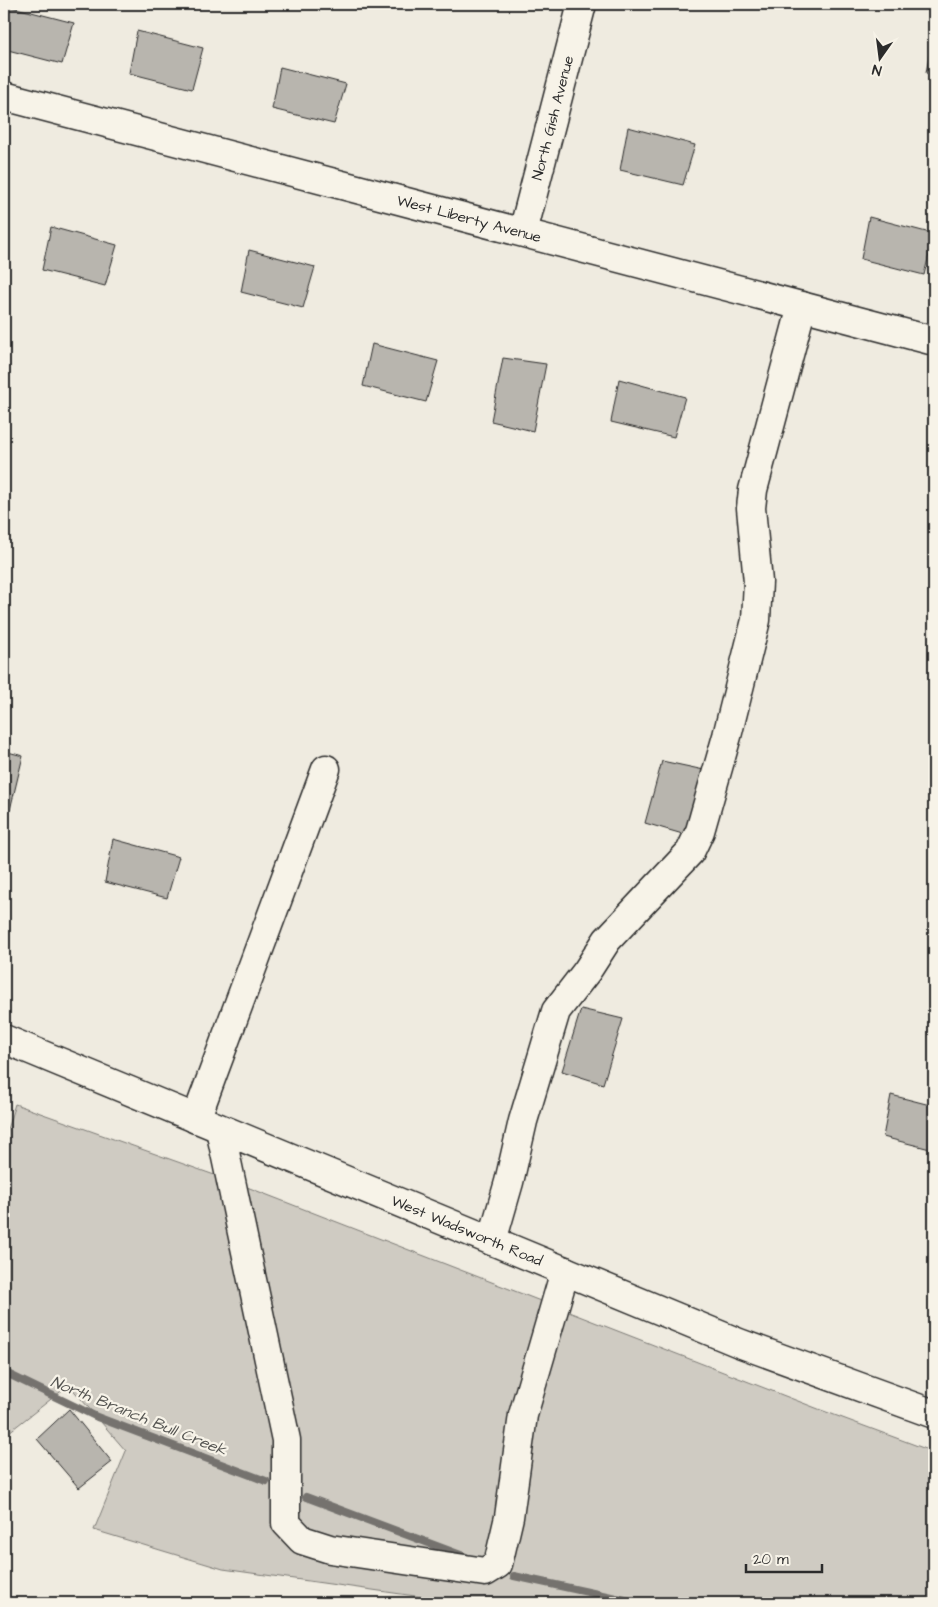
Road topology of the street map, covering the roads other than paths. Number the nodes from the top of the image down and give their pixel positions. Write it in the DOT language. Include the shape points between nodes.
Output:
graph roads {
  1 [pos="582,4"];
  2 [pos="4,96"];
  3 [pos="523,232"];
  4 [pos="802,306"];
  5 [pos="934,341"];
  6 [pos="326,769"];
  7 [pos="4,1039"];
  8 [pos="208,1124"];
  9 [pos="492,1241"];
  10 [pos="566,1271"];
  11 [pos="934,1414"];
  1 -- 3 [label="street, North Gish Avenue"];
  2 -- 3 [label="street, West Liberty Avenue"];
  3 -- 4 [label="street, West Liberty Avenue"];
  4 -- 5 [label="street, West Liberty Avenue"];
  4 -- 9 [label="street" via="753,490 751,508 758,582 756,620 728,736 700,831 690,852 607,940 556,1011"];
  6 -- 8 [label="street" via="213,1078"];
  7 -- 8 [label="street, West Wadsworth Road"];
  8 -- 9 [label="street, West Wadsworth Road"];
  8 -- 10 [label="street" via="286,1440 286,1523 302,1540 330,1549 485,1572 498,1564 509,1517 523,1415"];
  9 -- 10 [label="street, West Wadsworth Road"];
  10 -- 11 [label="street, West Wadsworth Road" via="739,1343"];
}
